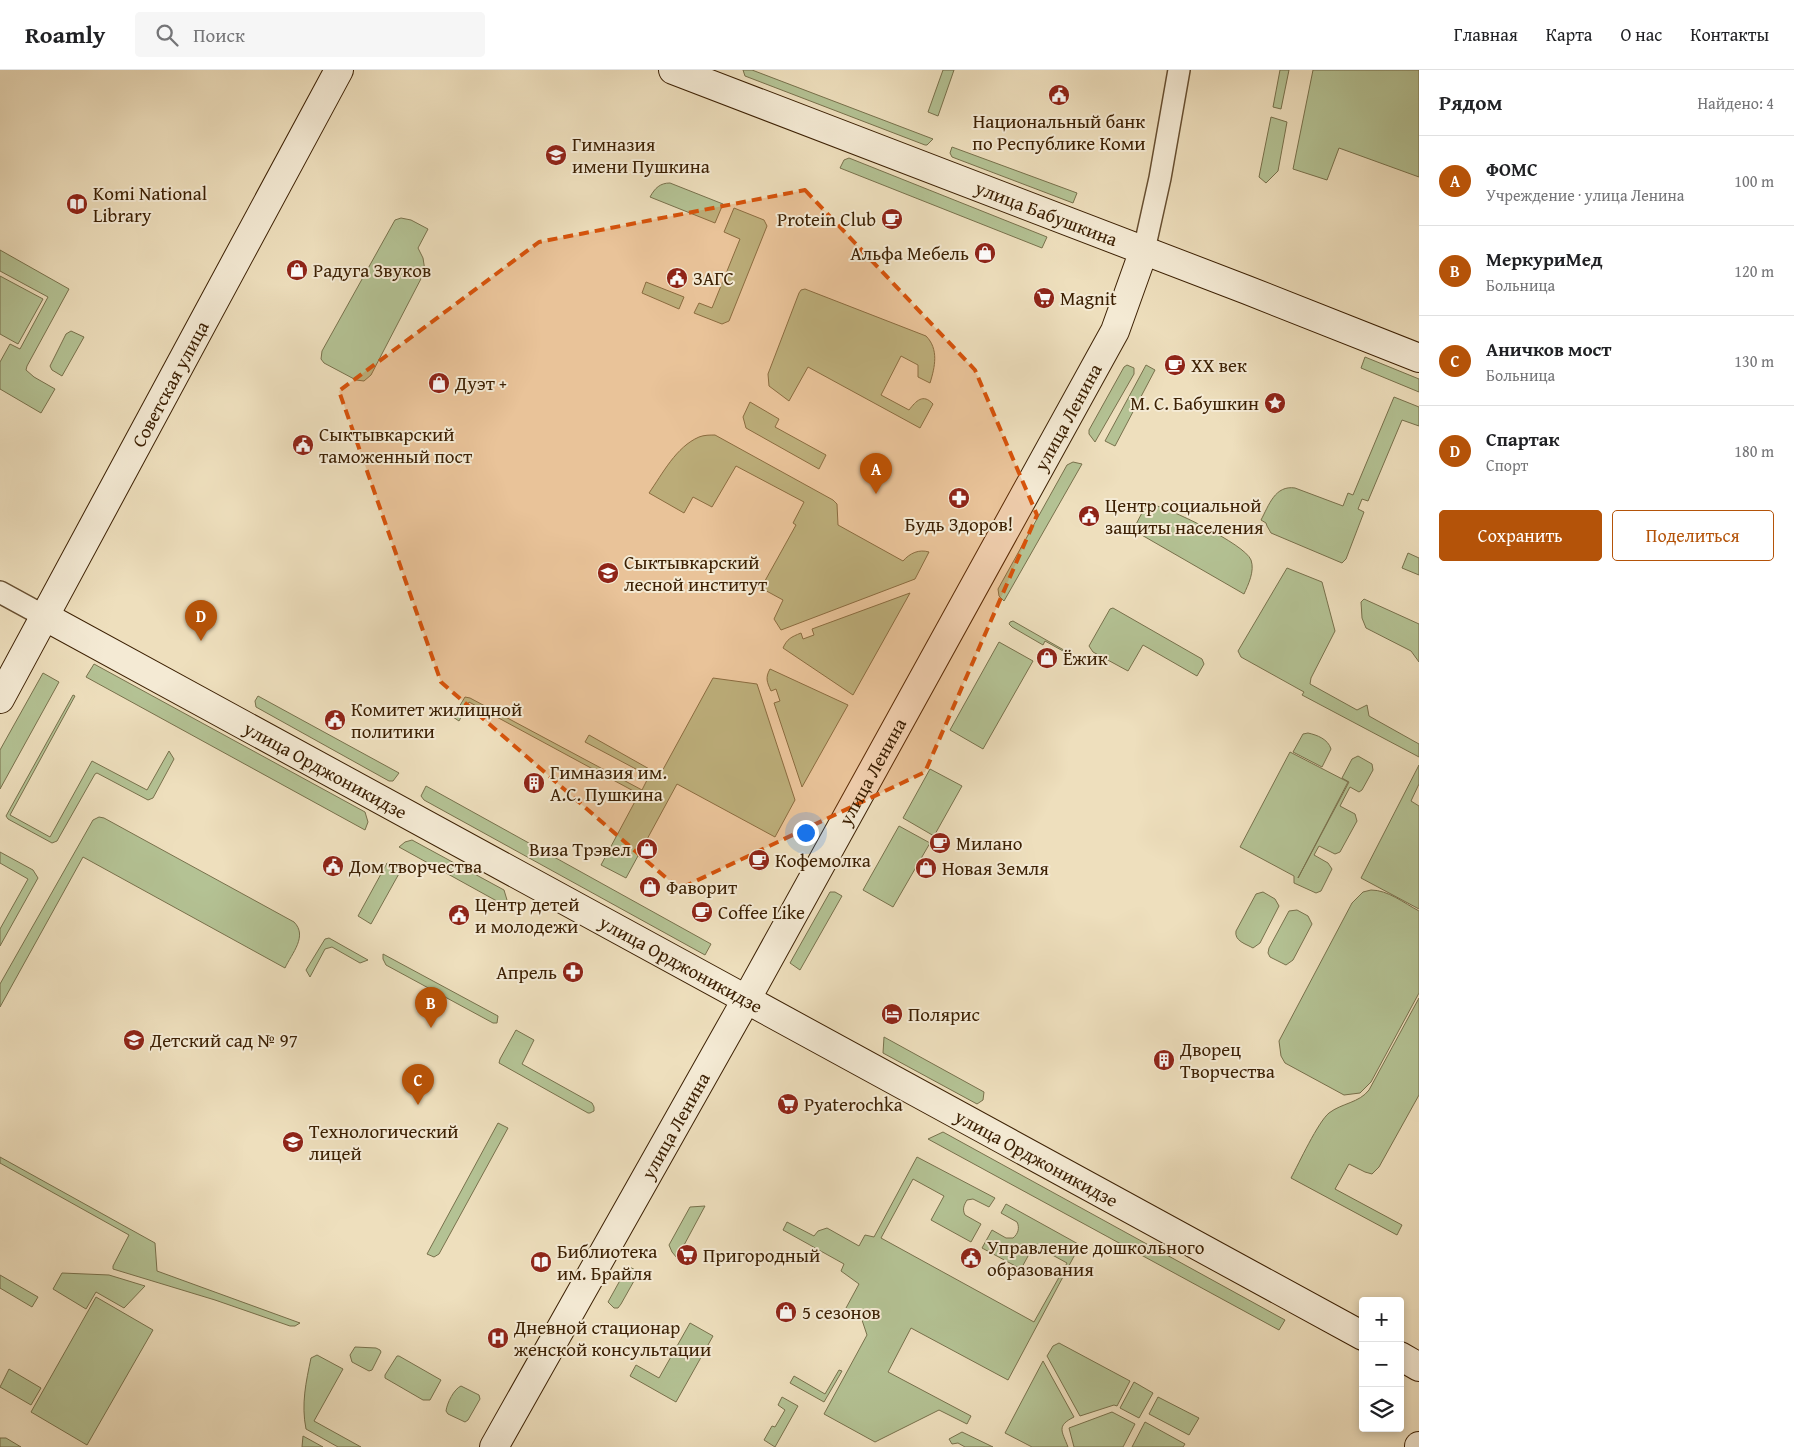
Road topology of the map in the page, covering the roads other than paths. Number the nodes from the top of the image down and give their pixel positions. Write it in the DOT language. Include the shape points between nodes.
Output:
graph roads {
  1 [pos="339,70"];
  2 [pos="673,70"];
  3 [pos="1180,70"];
  4 [pos="1144,250"];
  5 [pos="1419,358"];
  6 [pos="0,592"];
  7 [pos="44,616"];
  8 [pos="0,699"];
  9 [pos="746,1000"];
  10 [pos="1359,1334"];
  11 [pos="1404,1358"];
  12 [pos="1419,1366"];
  13 [pos="494,1447"];
  1 -- 7 [label="street, Советская улица"];
  2 -- 4 [label="street, улица Бабушкина"];
  3 -- 4 [label="street, улица Ленина"];
  4 -- 5 [label="street, улица Бабушкина"];
  4 -- 9 [label="street, улица Ленина" via="1115,331"];
  6 -- 7 [label="street, улица Орджоникидзе"];
  7 -- 8 [label="street, Советская улица"];
  7 -- 9 [label="street, улица Орджоникидзе"];
  9 -- 10 [label="street, улица Орджоникидзе"];
  9 -- 13 [label="street, улица Ленина"];
  11 -- 12 [label="street"];
}
